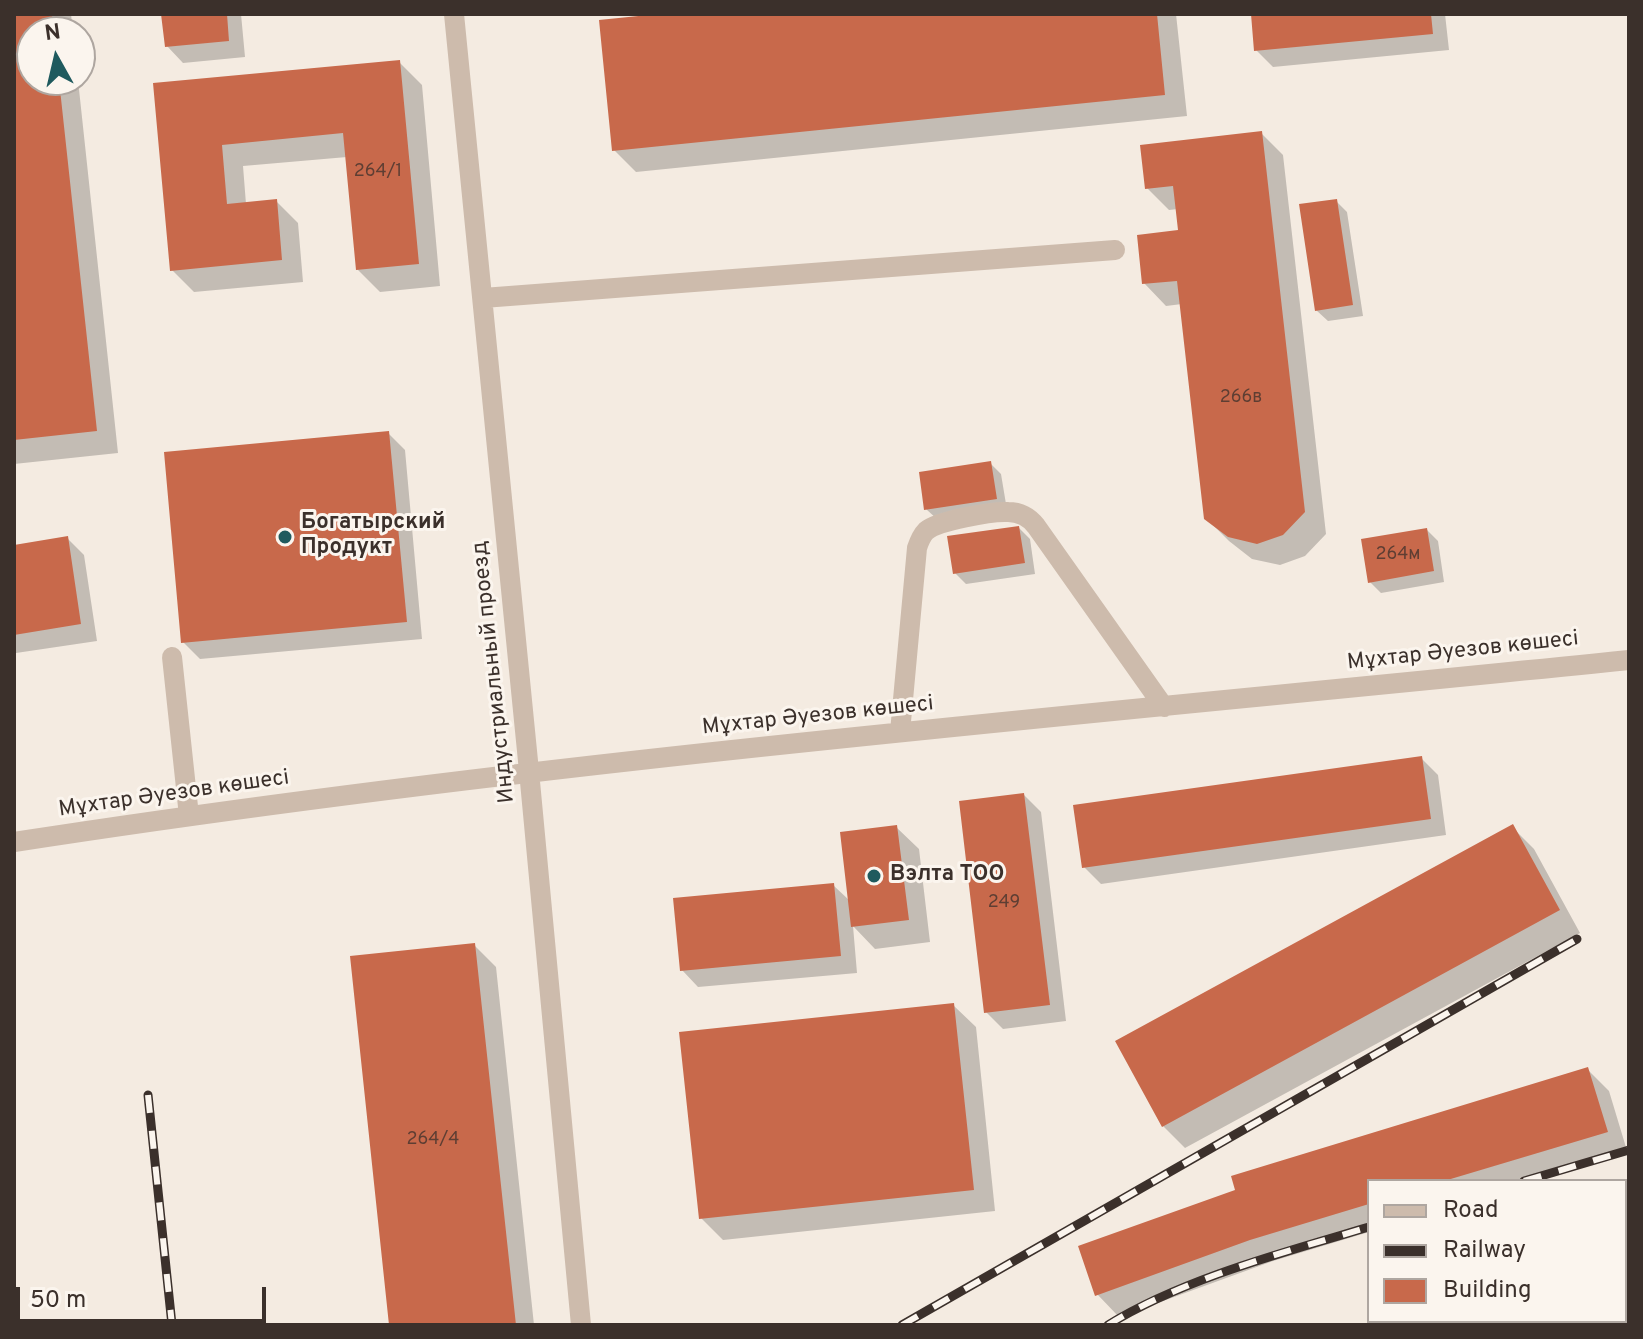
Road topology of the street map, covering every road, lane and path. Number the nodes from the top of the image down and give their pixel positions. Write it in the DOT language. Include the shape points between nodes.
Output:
graph roads {
  1 [pos="454,14"];
  2 [pos="1115,250"];
  3 [pos="483,298"];
  4 [pos="172,657"];
  5 [pos="1629,660"];
  6 [pos="1164,707"];
  7 [pos="900,732"];
  8 [pos="529,771"];
  9 [pos="189,816"];
  10 [pos="14,842"];
  11 [pos="581,1325"];
  1 -- 3 [label="street, Индустриальный проезд"];
  2 -- 3 [label="street"];
  3 -- 8 [label="street, Индустриальный проезд"];
  4 -- 9 [label="street"];
  5 -- 6 [label="street, Мұхтар Әуезов көшесі"];
  6 -- 7 [label="street, Мұхтар Әуезов көшесі"];
  6 -- 7 [label="street" via="1036,526 1024,515 1007,512 940,524 920,539"];
  7 -- 8 [label="street, Мұхтар Әуезов көшесі"];
  8 -- 9 [label="street, Мұхтар Әуезов көшесі"];
  8 -- 11 [label="street, Индустриальный проезд"];
  9 -- 10 [label="street, Мұхтар Әуезов көшесі"];
}
